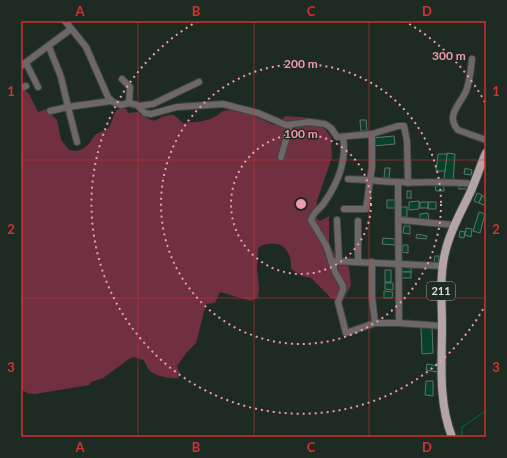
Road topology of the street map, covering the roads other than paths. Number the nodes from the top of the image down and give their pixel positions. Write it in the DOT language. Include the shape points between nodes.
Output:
graph roads {
  1 [pos="65,21"];
  2 [pos="71,29"];
  3 [pos="49,46"];
  4 [pos="472,59"];
  5 [pos="24,64"];
  6 [pos="122,79"];
  7 [pos="199,82"];
  8 [pos="38,87"];
  9 [pos="111,101"];
  10 [pos="129,103"];
  11 [pos="139,106"];
  12 [pos="68,107"];
  13 [pos="50,111"];
  14 [pos="290,126"];
  15 [pos="372,134"];
  16 [pos="343,137"];
  17 [pos="486,140"];
  18 [pos="77,142"];
  19 [pos="486,155"];
  20 [pos="282,157"];
  21 [pos="348,180"];
  22 [pos="370,180"];
  23 [pos="398,183"];
  24 [pos="408,183"];
  25 [pos="474,184"];
  26 [pos="344,209"];
  27 [pos="337,220"];
  28 [pos="400,220"];
  29 [pos="358,221"];
  30 [pos="454,225"];
  31 [pos="331,261"];
  32 [pos="339,261"];
  33 [pos="358,262"];
  34 [pos="372,262"];
  35 [pos="400,263"];
  36 [pos="443,266"];
  37 [pos="375,323"];
  38 [pos="399,323"];
  39 [pos="442,326"];
  40 [pos="452,437"];
  1 -- 2 [label="street"];
  2 -- 3 [label="street"];
  2 -- 9 [label="street" via="86,48 105,94"];
  3 -- 5 [label="street"];
  3 -- 12 [label="street" via="61,77"];
  4 -- 17 [label="street" via="467,88 454,110 453,121 458,130"];
  5 -- 8 [label="street"];
  6 -- 10 [label="street" via="130,87"];
  7 -- 11 [label="street" via="153,104"];
  9 -- 10 [label="street" via="121,105"];
  9 -- 12 [label="street"];
  10 -- 11 [label="street"];
  11 -- 14 [label="street" via="145,113 151,114 177,108 223,104 258,113"];
  12 -- 13 [label="street"];
  12 -- 18 [label="street"];
  14 -- 16 [label="street" via="309,122 321,123 328,125 337,137"];
  14 -- 20 [label="street"];
  15 -- 16 [label="street"];
  15 -- 22 [label="street"];
  15 -- 24 [label="street" via="404,126 408,141"];
  16 -- 31 [label="street" via="345,149 340,177 311,220 326,245"];
  19 -- 25 [label="main road, 211"];
  21 -- 22 [label="street"];
  22 -- 23 [label="street"];
  22 -- 26 [label="street" via="366,209"];
  23 -- 24 [label="street"];
  23 -- 28 [label="street"];
  24 -- 25 [label="street"];
  25 -- 30 [label="main road, 211"];
  27 -- 32 [label="street"];
  28 -- 30 [label="street"];
  28 -- 35 [label="street"];
  29 -- 33 [label="street"];
  30 -- 36 [label="main road, 211" via="446,247"];
  31 -- 32 [label="street"];
  31 -- 37 [label="street" via="344,290 338,302 347,334"];
  32 -- 33 [label="street"];
  33 -- 34 [label="street"];
  34 -- 35 [label="street"];
  34 -- 37 [label="street"];
  35 -- 36 [label="street"];
  35 -- 38 [label="street"];
  36 -- 39 [label="main road, 211"];
  37 -- 38 [label="street"];
  38 -- 39 [label="street"];
  39 -- 40 [label="main road, 211" via="441,389"];
}
